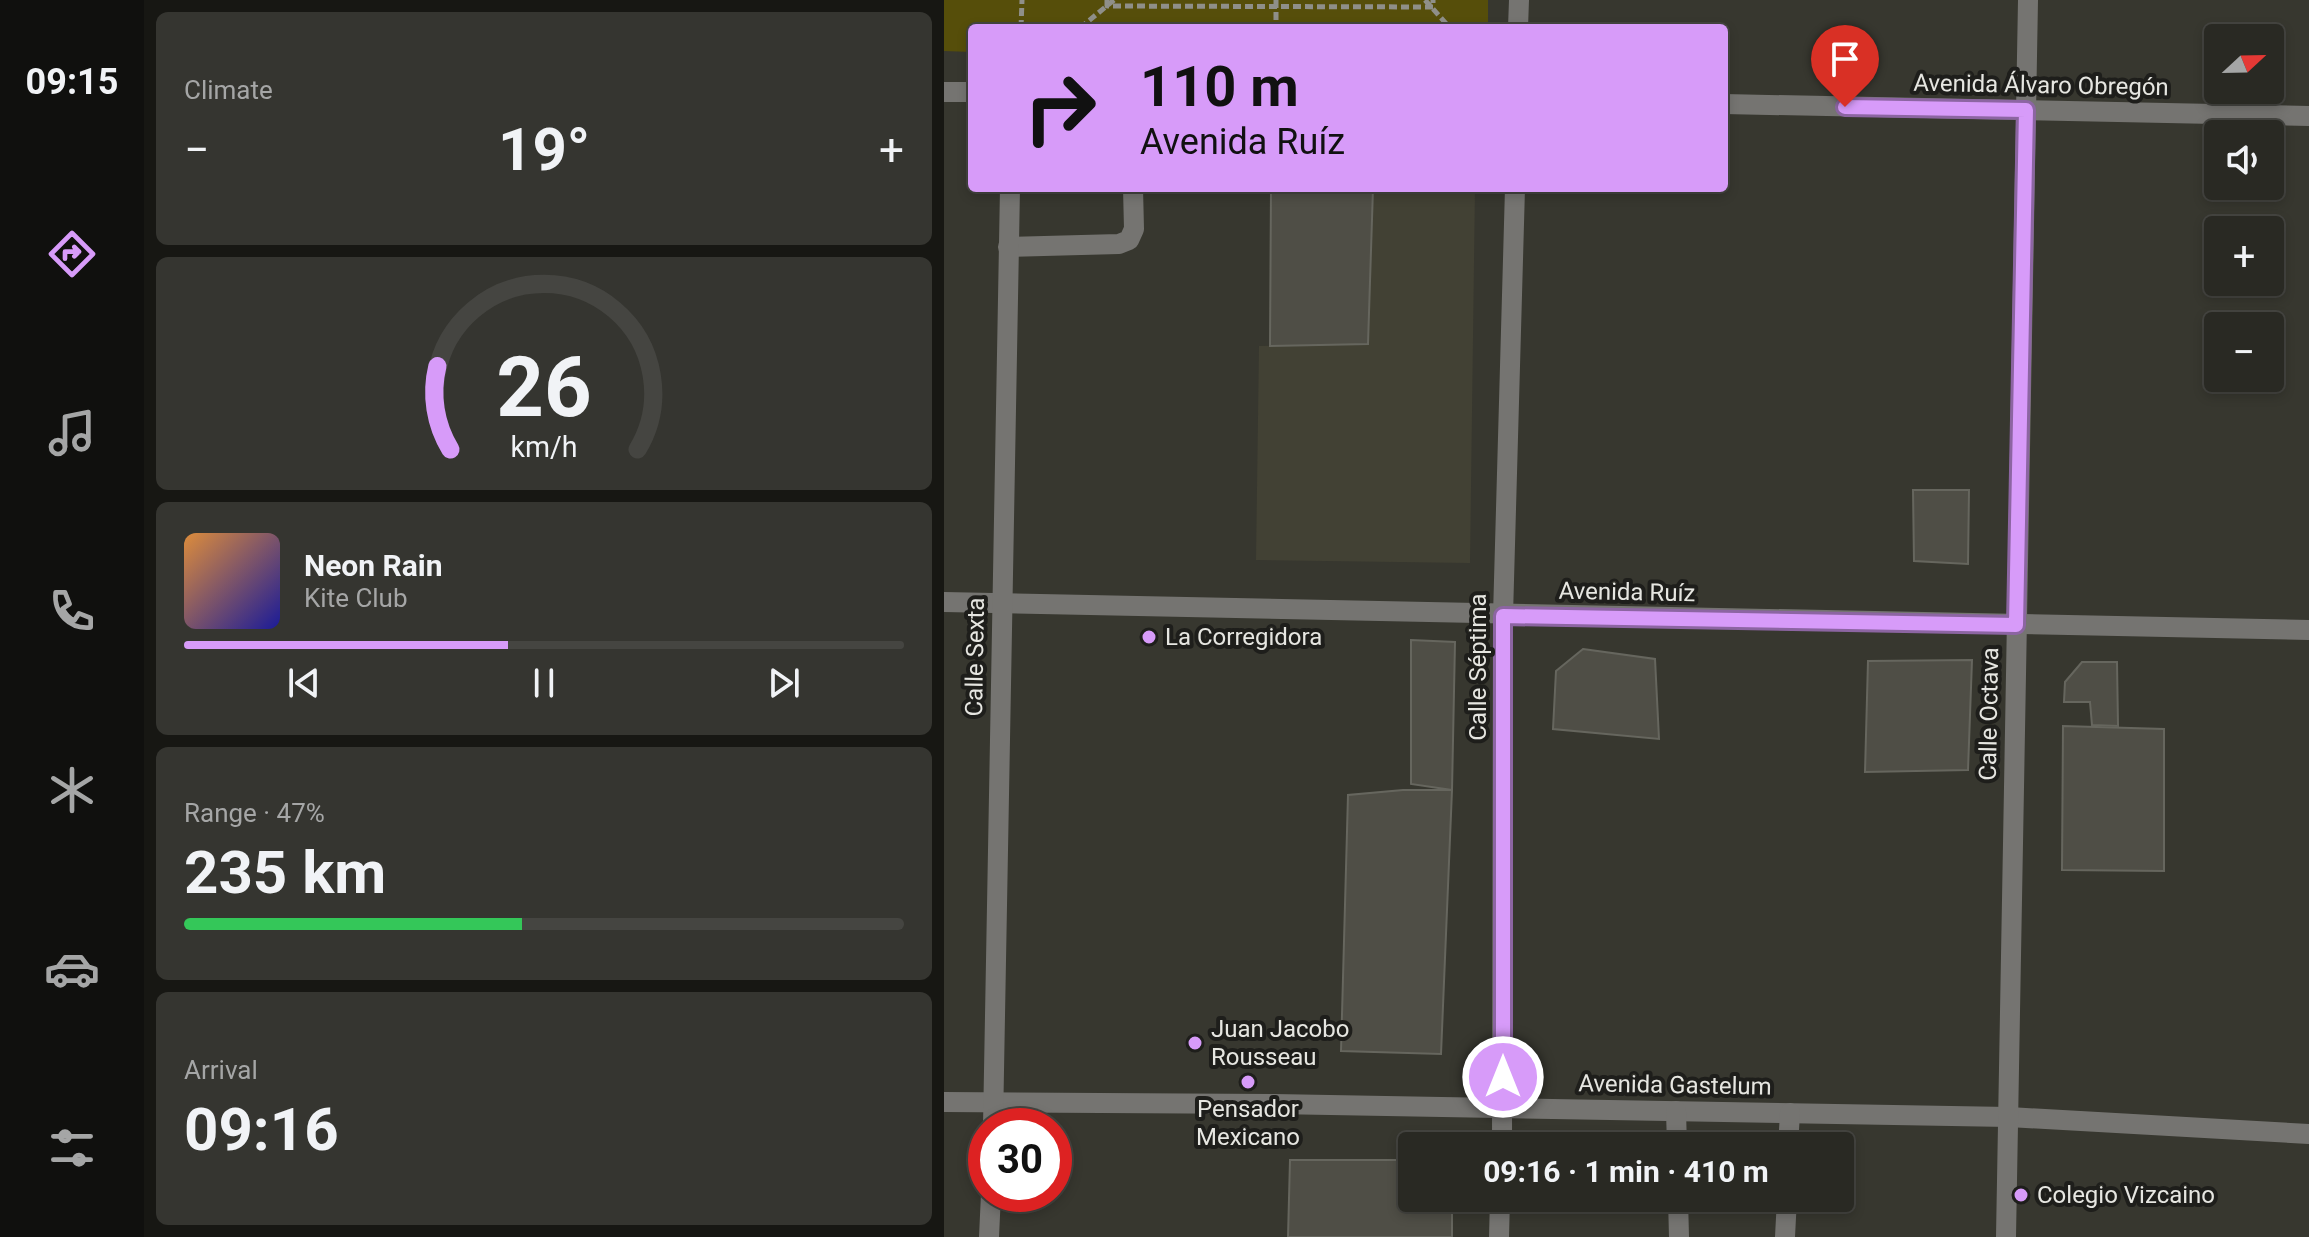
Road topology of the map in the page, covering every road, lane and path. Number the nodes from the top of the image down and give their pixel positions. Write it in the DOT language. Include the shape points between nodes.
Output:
graph roads {
  1 [pos="1022,0"];
  2 [pos="1114,0"];
  3 [pos="1425,0"];
  4 [pos="1519,0"];
  5 [pos="2028,0"];
  6 [pos="1107,3"];
  7 [pos="1276,3"];
  8 [pos="1433,4"];
  9 [pos="1021,24"];
  10 [pos="1084,24"];
  11 [pos="1276,24"];
  12 [pos="1447,24"];
  13 [pos="1518,24"];
  14 [pos="944,92"];
  15 [pos="968,92"];
  16 [pos="1728,104"];
  17 [pos="2026,110"];
  18 [pos="2309,116"];
  19 [pos="1010,192"];
  20 [pos="1133,192"];
  21 [pos="1515,192"];
  22 [pos="1008,247"];
  23 [pos="944,602"];
  24 [pos="1002,604"];
  25 [pos="1503,616"];
  26 [pos="2016,625"];
  27 [pos="2309,630"];
  28 [pos="944,1102"];
  29 [pos="993,1102"];
  30 [pos="993,1108"];
  31 [pos="1503,1108"];
  32 [pos="1676,1111"];
  33 [pos="1790,1113"];
  34 [pos="2009,1117"];
  35 [pos="1502,1132"];
  36 [pos="1677,1132"];
  37 [pos="1789,1132"];
  38 [pos="2309,1134"];
  39 [pos="990,1212"];
  40 [pos="1500,1212"];
  41 [pos="1678,1212"];
  42 [pos="1786,1212"];
  43 [pos="989,1237"];
  44 [pos="1499,1237"];
  45 [pos="1679,1237"];
  46 [pos="1785,1237"];
  47 [pos="2006,1237"];
  1 -- 9 [label="path"];
  2 -- 6 [label="path"];
  3 -- 8 [label="path"];
  4 -- 13 [label="street"];
  5 -- 17 [label="street, Calle Octava"];
  6 -- 7 [label="path"];
  6 -- 10 [label="path"];
  7 -- 8 [label="path"];
  7 -- 11 [label="path"];
  8 -- 12 [label="path"];
  14 -- 15 [label="street"];
  16 -- 17 [label="street, Avenida Álvaro Obregón"];
  17 -- 18 [label="street, Avenida Álvaro Obregón"];
  17 -- 26 [label="street, Calle Octava"];
  19 -- 22 [label="street, Calle Sexta"];
  20 -- 22 [label="street" via="1134,229 1129,240"];
  21 -- 25 [label="street, Calle Séptima"];
  22 -- 24 [label="street, Calle Sexta"];
  23 -- 24 [label="street, Avenida Ruíz"];
  24 -- 25 [label="street, Avenida Ruíz"];
  24 -- 29 [label="street, Calle Sexta"];
  25 -- 26 [label="street, Avenida Ruíz"];
  25 -- 31 [label="street, Calle Séptima"];
  26 -- 27 [label="street, Avenida Ruíz"];
  26 -- 34 [label="street, Calle Octava"];
  28 -- 29 [label="street, Avenida Gastelum"];
  29 -- 30 [label="street, Calle Sexta"];
  29 -- 31 [label="street, Avenida Gastelum"];
  31 -- 32 [label="street, Avenida Gastelum"];
  31 -- 35 [label="street, Calle Séptima"];
  32 -- 33 [label="street, Avenida Gastelum"];
  32 -- 36 [label="street"];
  33 -- 34 [label="street, Avenida Gastelum"];
  33 -- 37 [label="street"];
  34 -- 38 [label="street, Avenida Gastelum"];
  34 -- 47 [label="street, Calle Octava"];
  39 -- 43 [label="street"];
  40 -- 44 [label="street"];
  41 -- 45 [label="street"];
  42 -- 46 [label="street"];
}
